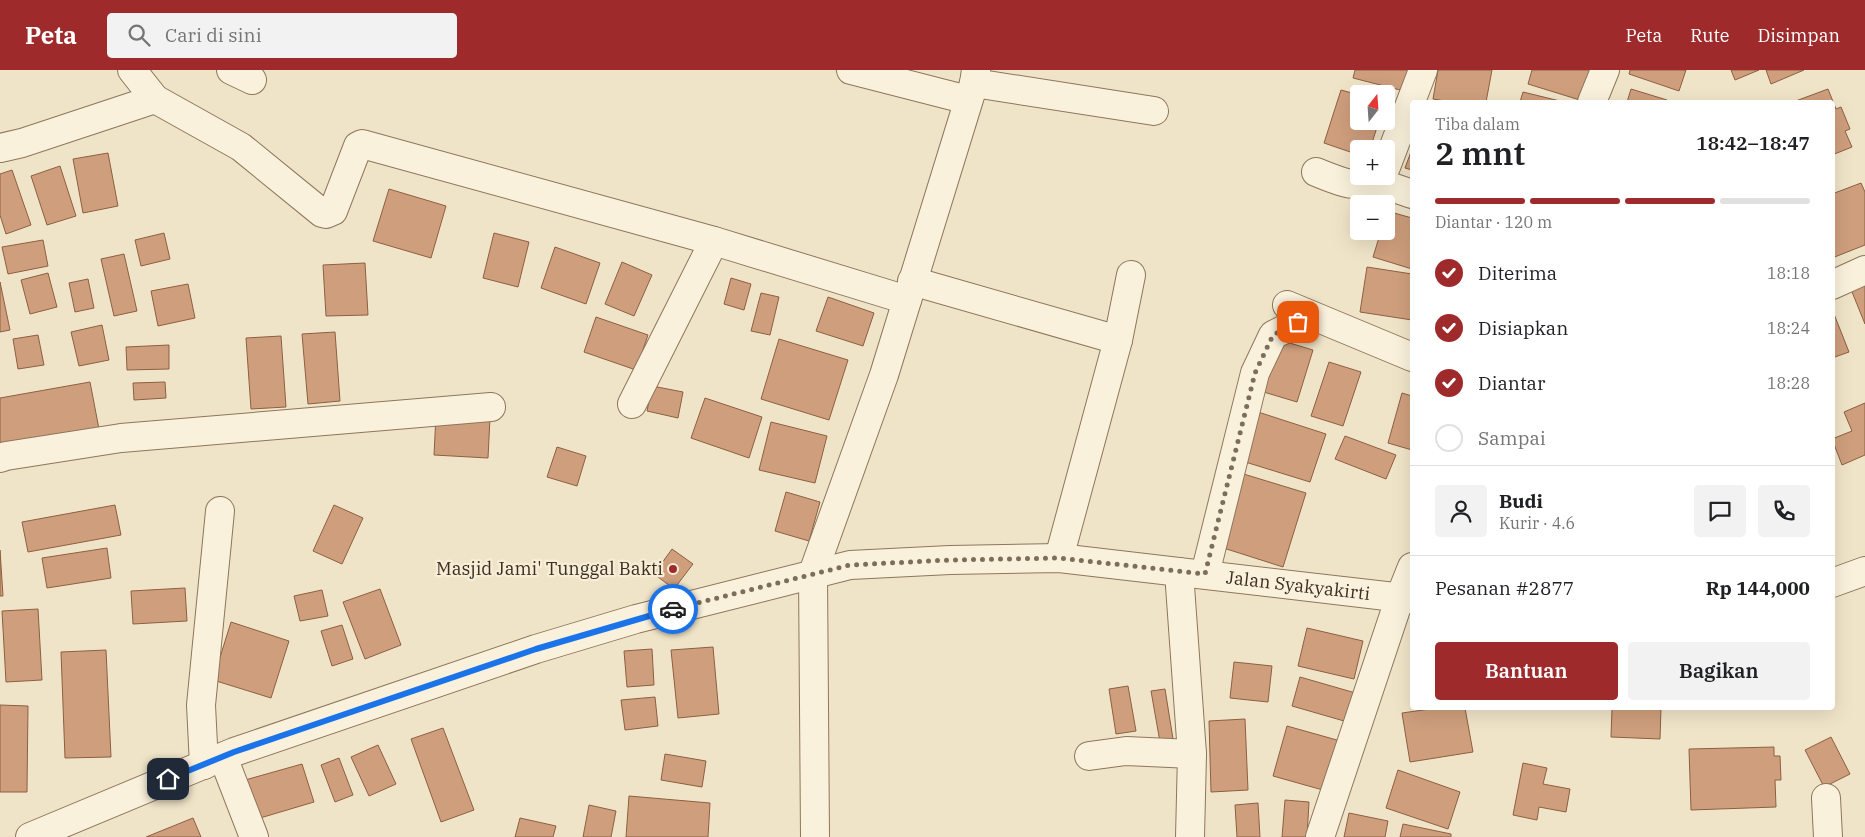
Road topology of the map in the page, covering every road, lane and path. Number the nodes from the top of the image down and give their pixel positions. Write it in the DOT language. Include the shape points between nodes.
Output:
graph roads {
  1 [pos="132,70"];
  2 [pos="851,70"];
  3 [pos="1423,70"];
  4 [pos="1605,70"];
  5 [pos="973,84"];
  6 [pos="155,99"];
  7 [pos="1412,100"];
  8 [pos="1593,100"];
  9 [pos="1410,104"];
  10 [pos="1154,111"];
  11 [pos="1395,144"];
  12 [pos="0,148"];
  13 [pos="1316,172"];
  14 [pos="1350,183"];
  15 [pos="1395,183"];
  16 [pos="1410,193"];
  17 [pos="714,241"];
  18 [pos="1865,270"];
  19 [pos="1131,275"];
  20 [pos="1835,284"];
  21 [pos="910,291"];
  22 [pos="1118,340"];
  23 [pos="1410,356"];
  24 [pos="632,404"];
  25 [pos="491,407"];
  26 [pos="0,458"];
  27 [pos="220,511"];
  28 [pos="1059,558"];
  29 [pos="1865,571"];
  30 [pos="1178,572"];
  31 [pos="813,573"];
  32 [pos="1205,574"];
  33 [pos="1410,578"];
  34 [pos="1835,581"];
  35 [pos="1406,598"];
  36 [pos="1192,754"];
  37 [pos="1089,756"];
  38 [pos="214,761"];
  39 [pos="1826,798"];
  40 [pos="30,837"];
  41 [pos="254,837"];
  42 [pos="816,837"];
  43 [pos="1190,837"];
  44 [pos="1320,837"];
  45 [pos="1828,837"];
  1 -- 6 [label="street"];
  2 -- 5 [label="street"];
  3 -- 7 [label="street"];
  4 -- 8 [label="street"];
  5 -- 10 [label="street"];
  5 -- 21 [label="street"];
  6 -- 12 [label="street"];
  6 -- 17 [label="street" via="241,146 322,213 333,211 358,146 362,144"];
  9 -- 11 [label="street"];
  13 -- 14 [label="street"];
  15 -- 16 [label="street"];
  17 -- 21 [label="street"];
  17 -- 24 [label="street"];
  18 -- 20 [label="street"];
  19 -- 22 [label="street"];
  21 -- 22 [label="street"];
  21 -- 31 [label="street" via="884,375"];
  22 -- 28 [label="street"];
  23 -- 32 [label="street" via="1299,310 1273,335 1255,373"];
  25 -- 26 [label="street" via="121,438"];
  27 -- 38 [label="street" via="201,704"];
  28 -- 30 [label="street, Jalan Syakyakirti"];
  28 -- 31 [label="street, Jalan Syakyakirti" via="850,565"];
  29 -- 34 [label="street"];
  30 -- 32 [label="street, Jalan Syakyakirti"];
  30 -- 36 [label="street"];
  31 -- 38 [label="street, Jalan Syakyakirti" via="536,649"];
  31 -- 42 [label="street"];
  32 -- 35 [label="street, Jalan Syakyakirti"];
  33 -- 35 [label="street"];
  35 -- 44 [label="street"];
  36 -- 37 [label="street" via="1126,751"];
  36 -- 43 [label="street"];
  38 -- 40 [label="street, Jalan Syakyakirti"];
  38 -- 41 [label="street"];
  39 -- 45 [label="street"];
}
